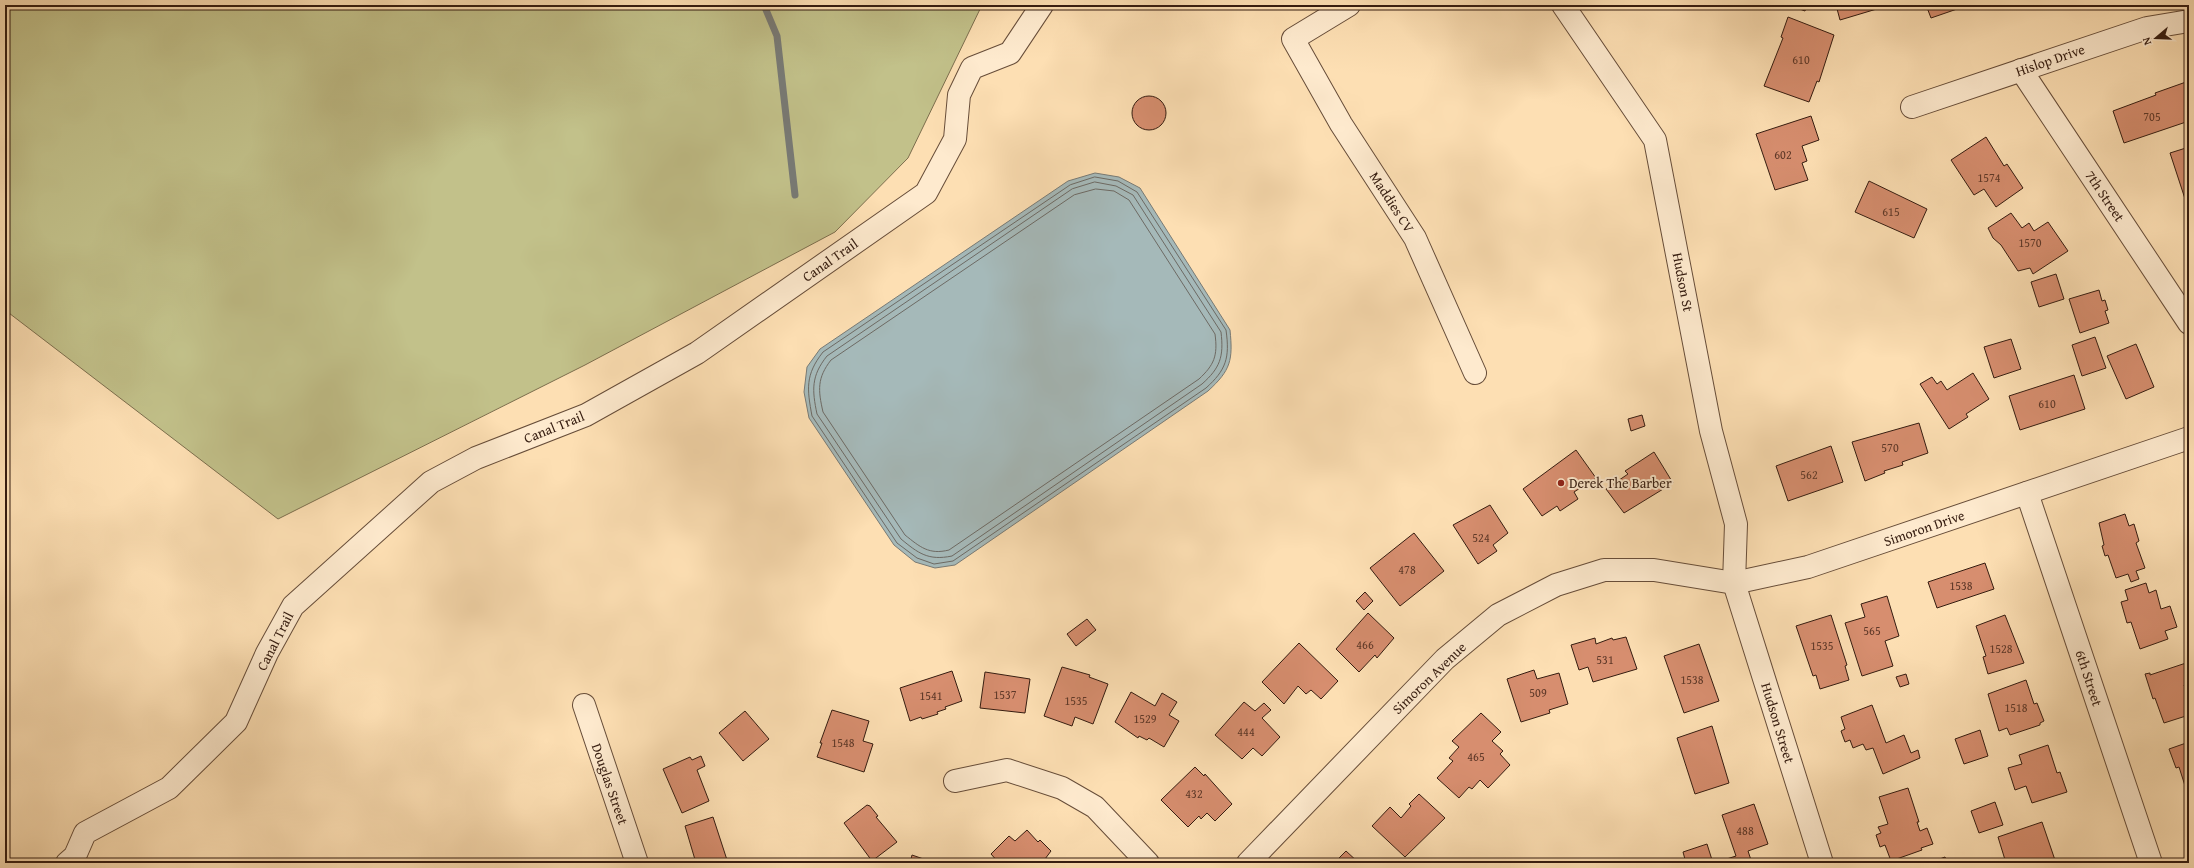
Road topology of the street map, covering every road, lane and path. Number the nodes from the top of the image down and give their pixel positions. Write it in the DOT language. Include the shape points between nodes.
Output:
graph roads {
  1 [pos="1042,5"];
  2 [pos="1348,5"];
  3 [pos="1563,5"];
  4 [pos="2189,20"];
  5 [pos="2021,70"];
  6 [pos="1912,107"];
  7 [pos="2189,323"];
  8 [pos="1475,372"];
  9 [pos="2189,438"];
  10 [pos="2027,493"];
  11 [pos="1654,570"];
  12 [pos="1734,583"];
  13 [pos="584,705"];
  14 [pos="954,781"];
  15 [pos="67,863"];
  16 [pos="637,863"];
  17 [pos="1148,863"];
  18 [pos="1248,863"];
  19 [pos="1822,863"];
  20 [pos="2151,863"];
  1 -- 15 [label="street, Canal Trail" via="1010,53 972,68 959,95 955,139 926,193 697,353 586,415 476,458 431,482 293,606 267,653 236,722 169,788 85,833 75,856"];
  2 -- 8 [label="street, Maddies CV" via="1293,39 1342,124 1415,238"];
  3 -- 12 [label="street, Hudson St" via="1655,140 1711,431 1736,524"];
  4 -- 5 [label="street, Hislop Drive" via="2147,28"];
  5 -- 6 [label="street, Hislop Drive"];
  5 -- 7 [label="street, 7th Street"];
  9 -- 10 [label="street, Simoron Drive"];
  10 -- 12 [label="street, Simoron Drive" via="1808,568"];
  10 -- 20 [label="street, 6th Street"];
  11 -- 12 [label="street, Simoron Drive"];
  11 -- 18 [label="street, Simoron Avenue" via="1604,570 1556,585 1498,615 1446,658"];
  12 -- 19 [label="street, Hudson Street"];
  13 -- 16 [label="street, Douglas Street"];
  14 -- 17 [label="street" via="1007,770 1062,788 1095,807"];
}
